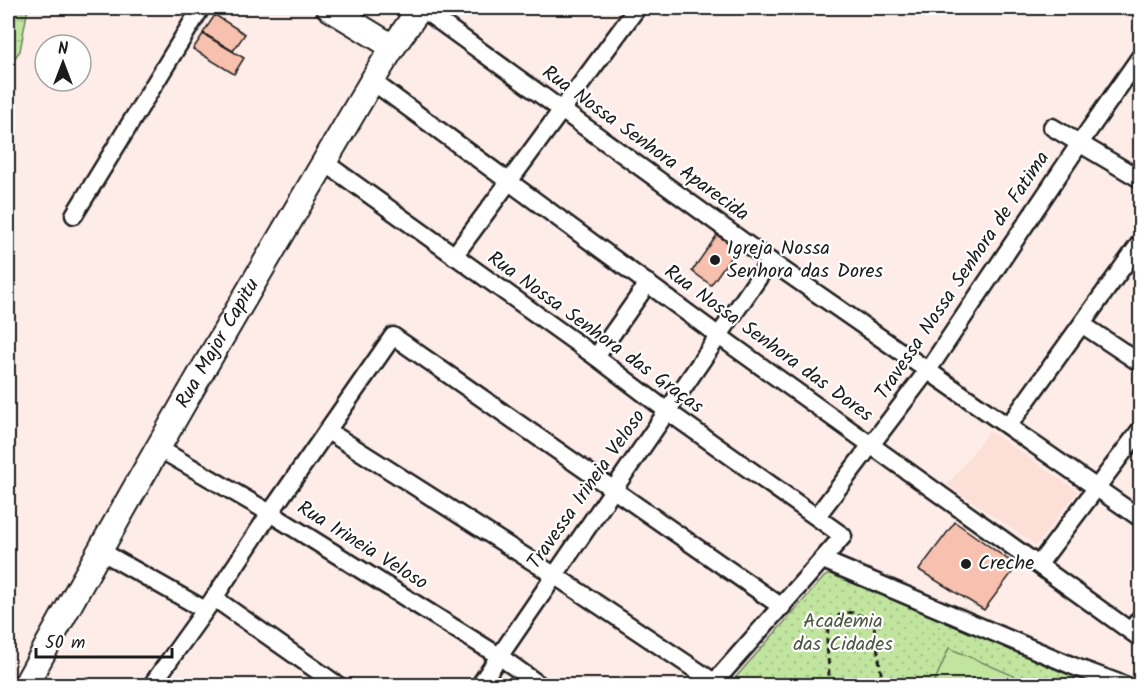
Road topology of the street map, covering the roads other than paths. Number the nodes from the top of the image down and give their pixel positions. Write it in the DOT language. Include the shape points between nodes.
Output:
graph roads {
  1 [pos="201,8"];
  2 [pos="329,8"];
  3 [pos="421,8"];
  4 [pos="637,8"];
  5 [pos="393,46"];
  6 [pos="1140,57"];
  7 [pos="372,81"];
  8 [pos="562,110"];
  9 [pos="1052,127"];
  10 [pos="1080,143"];
  11 [pos="324,162"];
  12 [pos="1140,179"];
  13 [pos="509,182"];
  14 [pos="74,215"];
  15 [pos="1140,243"];
  16 [pos="454,256"];
  17 [pos="771,261"];
  18 [pos="648,283"];
  19 [pos="1083,325"];
  20 [pos="719,336"];
  21 [pos="596,357"];
  22 [pos="1140,363"];
  23 [pos="928,369"];
  24 [pos="667,411"];
  25 [pos="1009,425"];
  26 [pos="1140,430"];
  27 [pos="328,431"];
  28 [pos="871,445"];
  29 [pos="158,448"];
  30 [pos="613,488"];
  31 [pos="1097,488"];
  32 [pos="270,513"];
  33 [pos="817,516"];
  34 [pos="1140,518"];
  35 [pos="99,550"];
  36 [pos="823,560"];
  37 [pos="1039,564"];
  38 [pos="554,575"];
  39 [pos="210,604"];
  40 [pos="782,607"];
  41 [pos="1137,629"];
  42 [pos="499,656"];
  43 [pos="713,684"];
  44 [pos="24,686"];
  45 [pos="151,686"];
  46 [pos="339,686"];
  47 [pos="479,686"];
  48 [pos="541,686"];
  49 [pos="1127,686"];
  1 -- 14 [label="street"];
  2 -- 5 [label="street"];
  3 -- 5 [label="street, Rua Major Capitu"];
  3 -- 8 [label="street, Rua Nossa Senhora Aparecida"];
  4 -- 8 [label="street"];
  5 -- 7 [label="street, Rua Major Capitu"];
  6 -- 10 [label="street, Travessa Nossa Senhora de Fatima"];
  7 -- 11 [label="street, Rua Major Capitu"];
  7 -- 13 [label="street, Rua Nossa Senhora das Dores"];
  8 -- 13 [label="street"];
  8 -- 17 [label="street, Rua Nossa Senhora Aparecida"];
  9 -- 10 [label="street"];
  10 -- 12 [label="street"];
  10 -- 23 [label="street, Travessa Nossa Senhora de Fatima"];
  11 -- 16 [label="street, Rua Nossa Senhora das Graças"];
  11 -- 29 [label="street, Rua Major Capitu"];
  13 -- 16 [label="street"];
  13 -- 18 [label="street, Rua Nossa Senhora das Dores"];
  15 -- 19 [label="street"];
  16 -- 21 [label="street, Rua Nossa Senhora das Graças"];
  17 -- 20 [label="street, Travessa Irineia Veloso"];
  17 -- 23 [label="street, Rua Nossa Senhora Aparecida"];
  18 -- 20 [label="street, Rua Nossa Senhora das Dores"];
  18 -- 21 [label="street"];
  19 -- 22 [label="street"];
  19 -- 25 [label="street"];
  20 -- 24 [label="street, Travessa Irineia Veloso"];
  20 -- 28 [label="street, Rua Nossa Senhora das Dores"];
  21 -- 24 [label="street, Rua Nossa Senhora das Graças"];
  23 -- 25 [label="street, Rua Nossa Senhora Aparecida"];
  23 -- 28 [label="street, Travessa Nossa Senhora de Fatima"];
  24 -- 30 [label="street, Travessa Irineia Veloso"];
  24 -- 33 [label="street, Rua Nossa Senhora das Graças"];
  25 -- 31 [label="street, Rua Nossa Senhora Aparecida"];
  26 -- 31 [label="street"];
  27 -- 30 [label="street" via="393,336"];
  27 -- 32 [label="street"];
  27 -- 38 [label="street"];
  28 -- 33 [label="street, Travessa Nossa Senhora de Fatima"];
  28 -- 37 [label="street, Rua Nossa Senhora das Dores"];
  29 -- 32 [label="street, Rua Irineia Veloso"];
  29 -- 35 [label="street, Rua Major Capitu"];
  30 -- 38 [label="street, Travessa Irineia Veloso"];
  30 -- 40 [label="street"];
  31 -- 34 [label="street, Rua Nossa Senhora Aparecida"];
  31 -- 37 [label="street"];
  32 -- 39 [label="street"];
  32 -- 42 [label="street, Rua Irineia Veloso"];
  33 -- 36 [label="street, Rua Nossa Senhora das Graças" via="843,536"];
  35 -- 39 [label="street"];
  35 -- 44 [label="street, Rua Major Capitu"];
  36 -- 40 [label="street"];
  36 -- 49 [label="street"];
  37 -- 41 [label="street, Rua Nossa Senhora das Dores"];
  38 -- 42 [label="street, Travessa Irineia Veloso"];
  38 -- 43 [label="street"];
  39 -- 45 [label="street"];
  39 -- 46 [label="street"];
  40 -- 43 [label="street"];
  42 -- 47 [label="street, Travessa Irineia Veloso"];
  42 -- 48 [label="street, Rua Irineia Veloso"];
}
